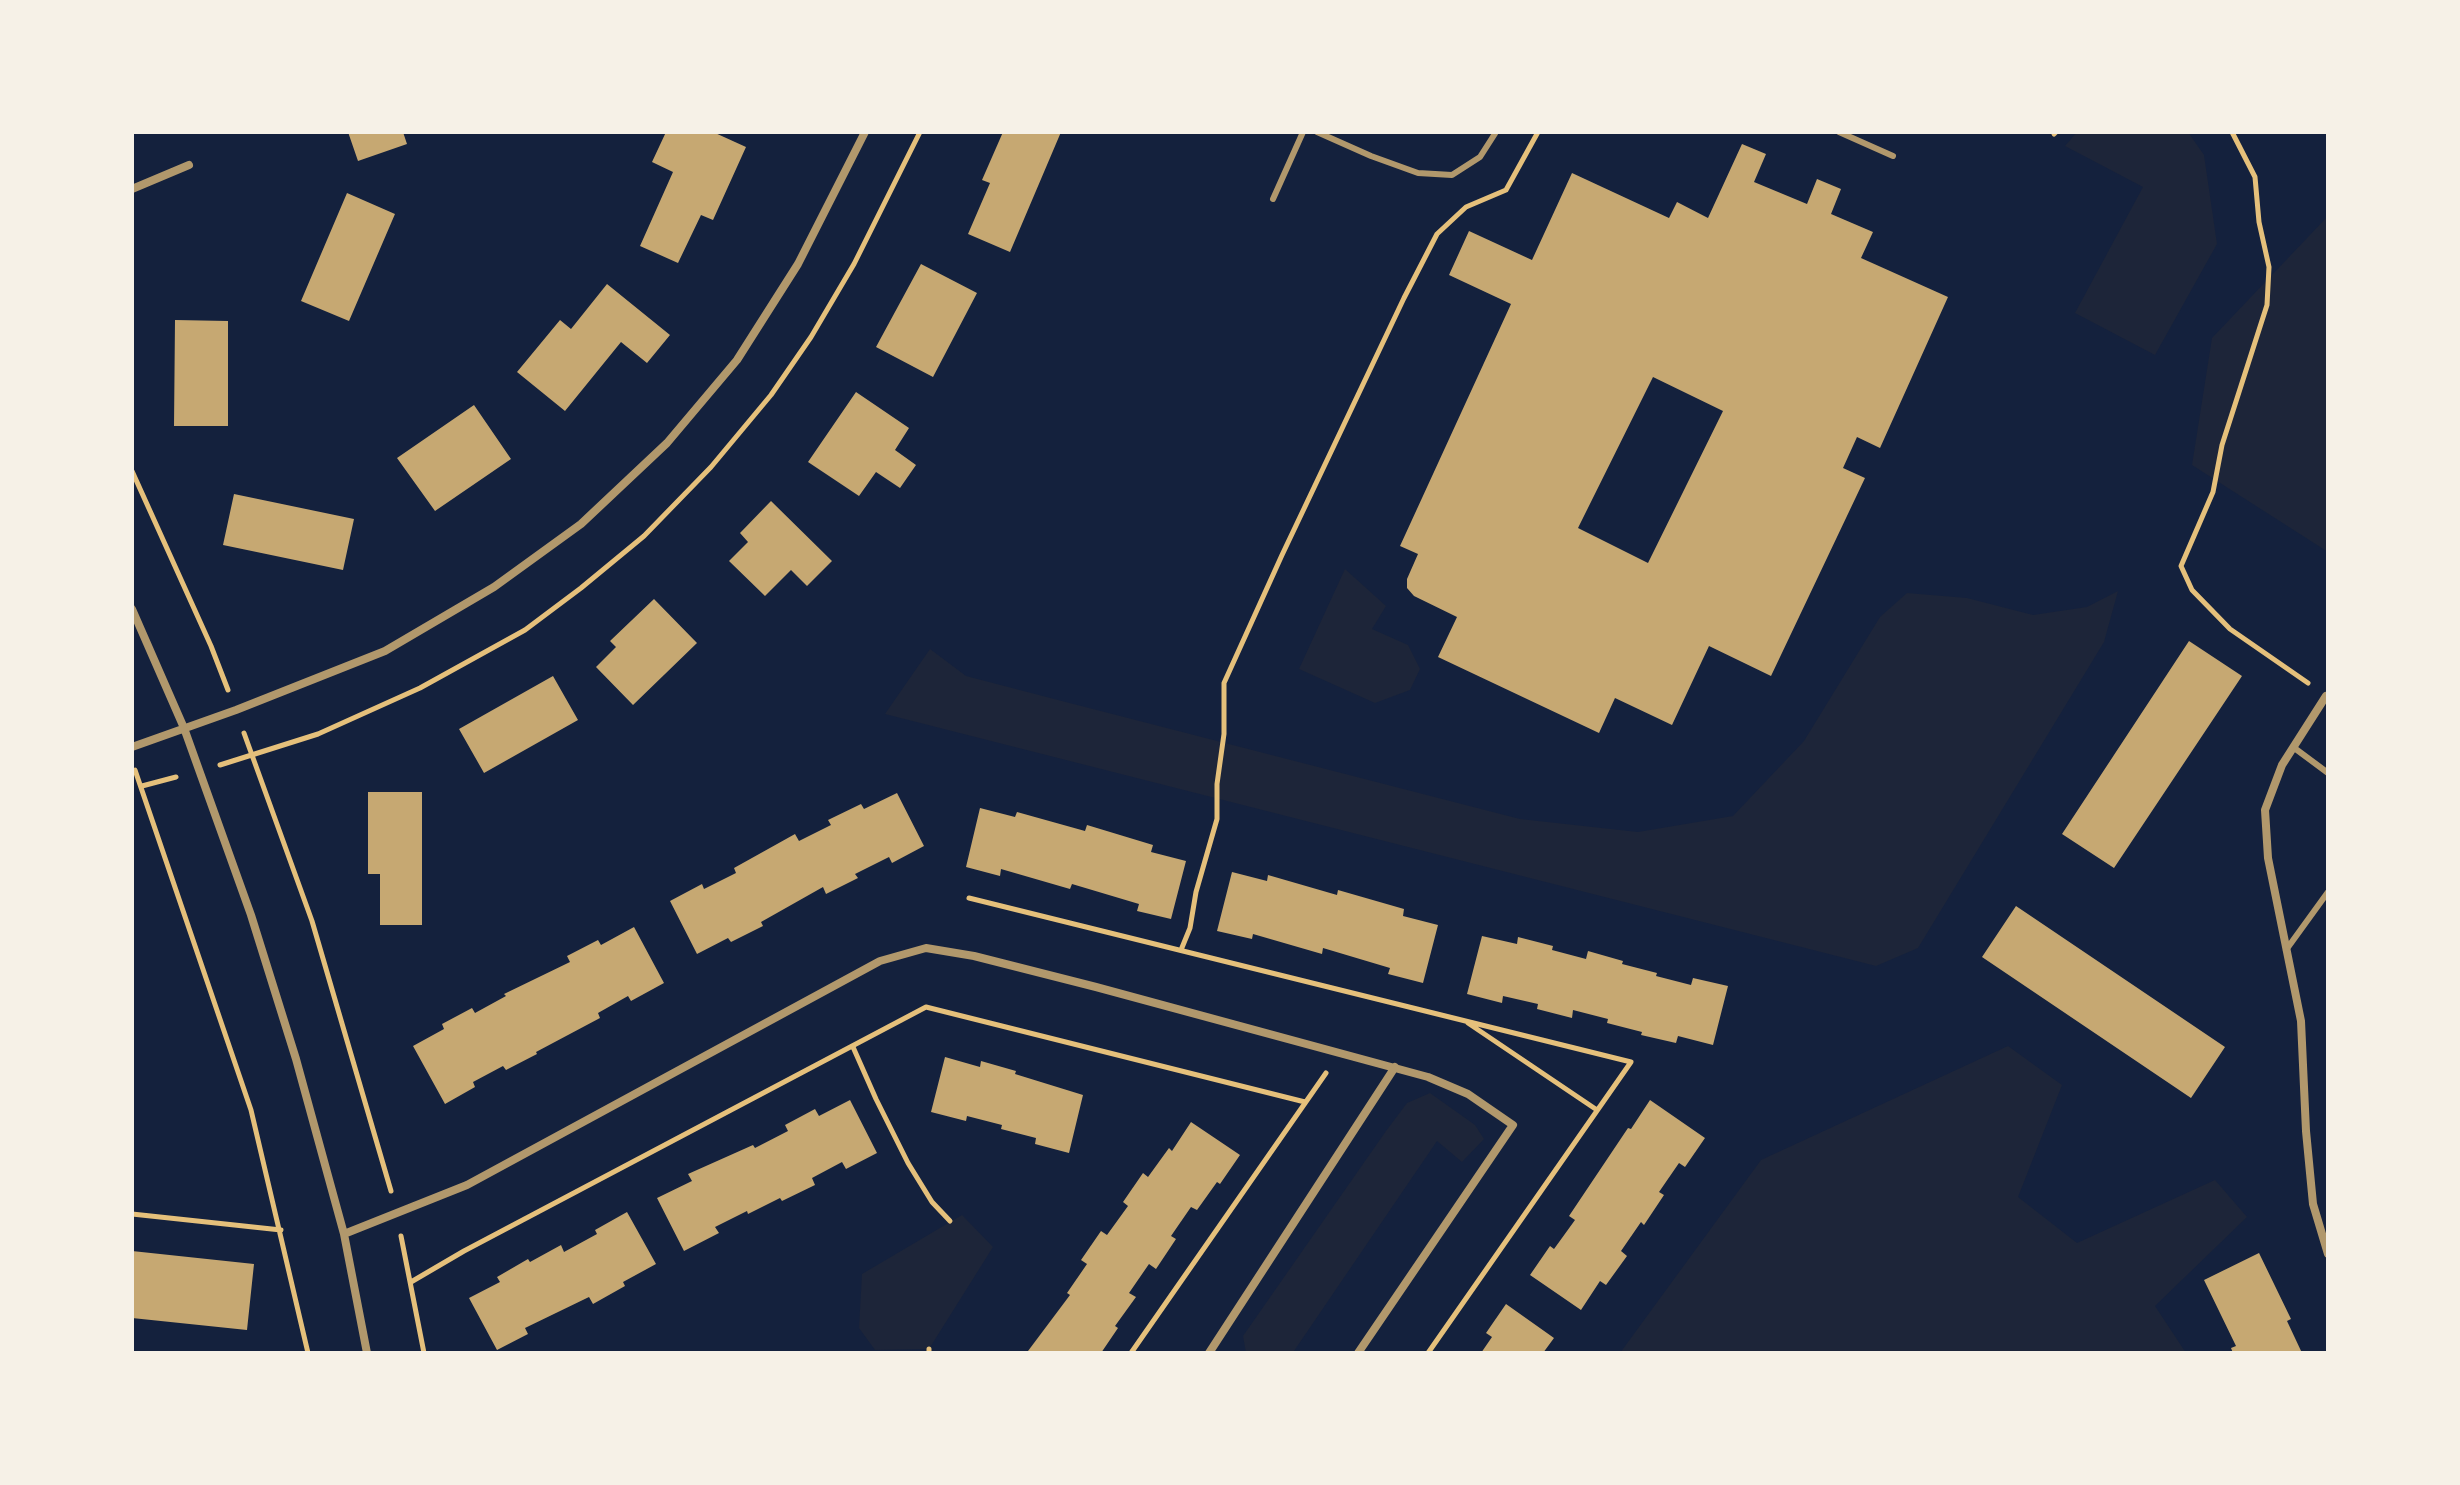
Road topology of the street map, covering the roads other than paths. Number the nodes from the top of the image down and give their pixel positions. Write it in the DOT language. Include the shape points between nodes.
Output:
graph roads {
  1 [pos="865,132"];
  2 [pos="1303,132"];
  3 [pos="1317,132"];
  4 [pos="1496,132"];
  5 [pos="1839,132"];
  6 [pos="1893,156"];
  7 [pos="189,165"];
  8 [pos="132,189"];
  9 [pos="1273,199"];
  10 [pos="132,609"];
  11 [pos="2326,696"];
  12 [pos="184,728"];
  13 [pos="132,747"];
  14 [pos="2293,747"];
  15 [pos="2328,773"];
  16 [pos="2328,892"];
  17 [pos="2286,950"];
  18 [pos="1395,1067"];
  19 [pos="344,1234"];
  20 [pos="2328,1254"];
  21 [pos="367,1353"];
  22 [pos="1209,1353"];
  23 [pos="1358,1353"];
  1 -- 12 [label="street" via="798,264 737,360 667,443 581,524 494,587 385,651"];
  2 -- 9 [label="lane"];
  3 -- 4 [label="lane" via="1418,173 1452,175 1480,157"];
  5 -- 6 [label="lane"];
  7 -- 8 [label="street"];
  10 -- 12 [label="street"];
  11 -- 14 [label="street"];
  12 -- 13 [label="street"];
  12 -- 19 [label="street" via="255,929"];
  14 -- 15 [label="lane"];
  14 -- 17 [label="street" via="2265,810 2268,858"];
  16 -- 17 [label="lane"];
  17 -- 20 [label="street" via="2301,1021 2313,1204"];
  18 -- 19 [label="street" via="926,948 880,961 467,1185"];
  18 -- 22 [label="street"];
  18 -- 23 [label="street" via="1468,1094 1513,1125"];
  19 -- 21 [label="street"];
}
